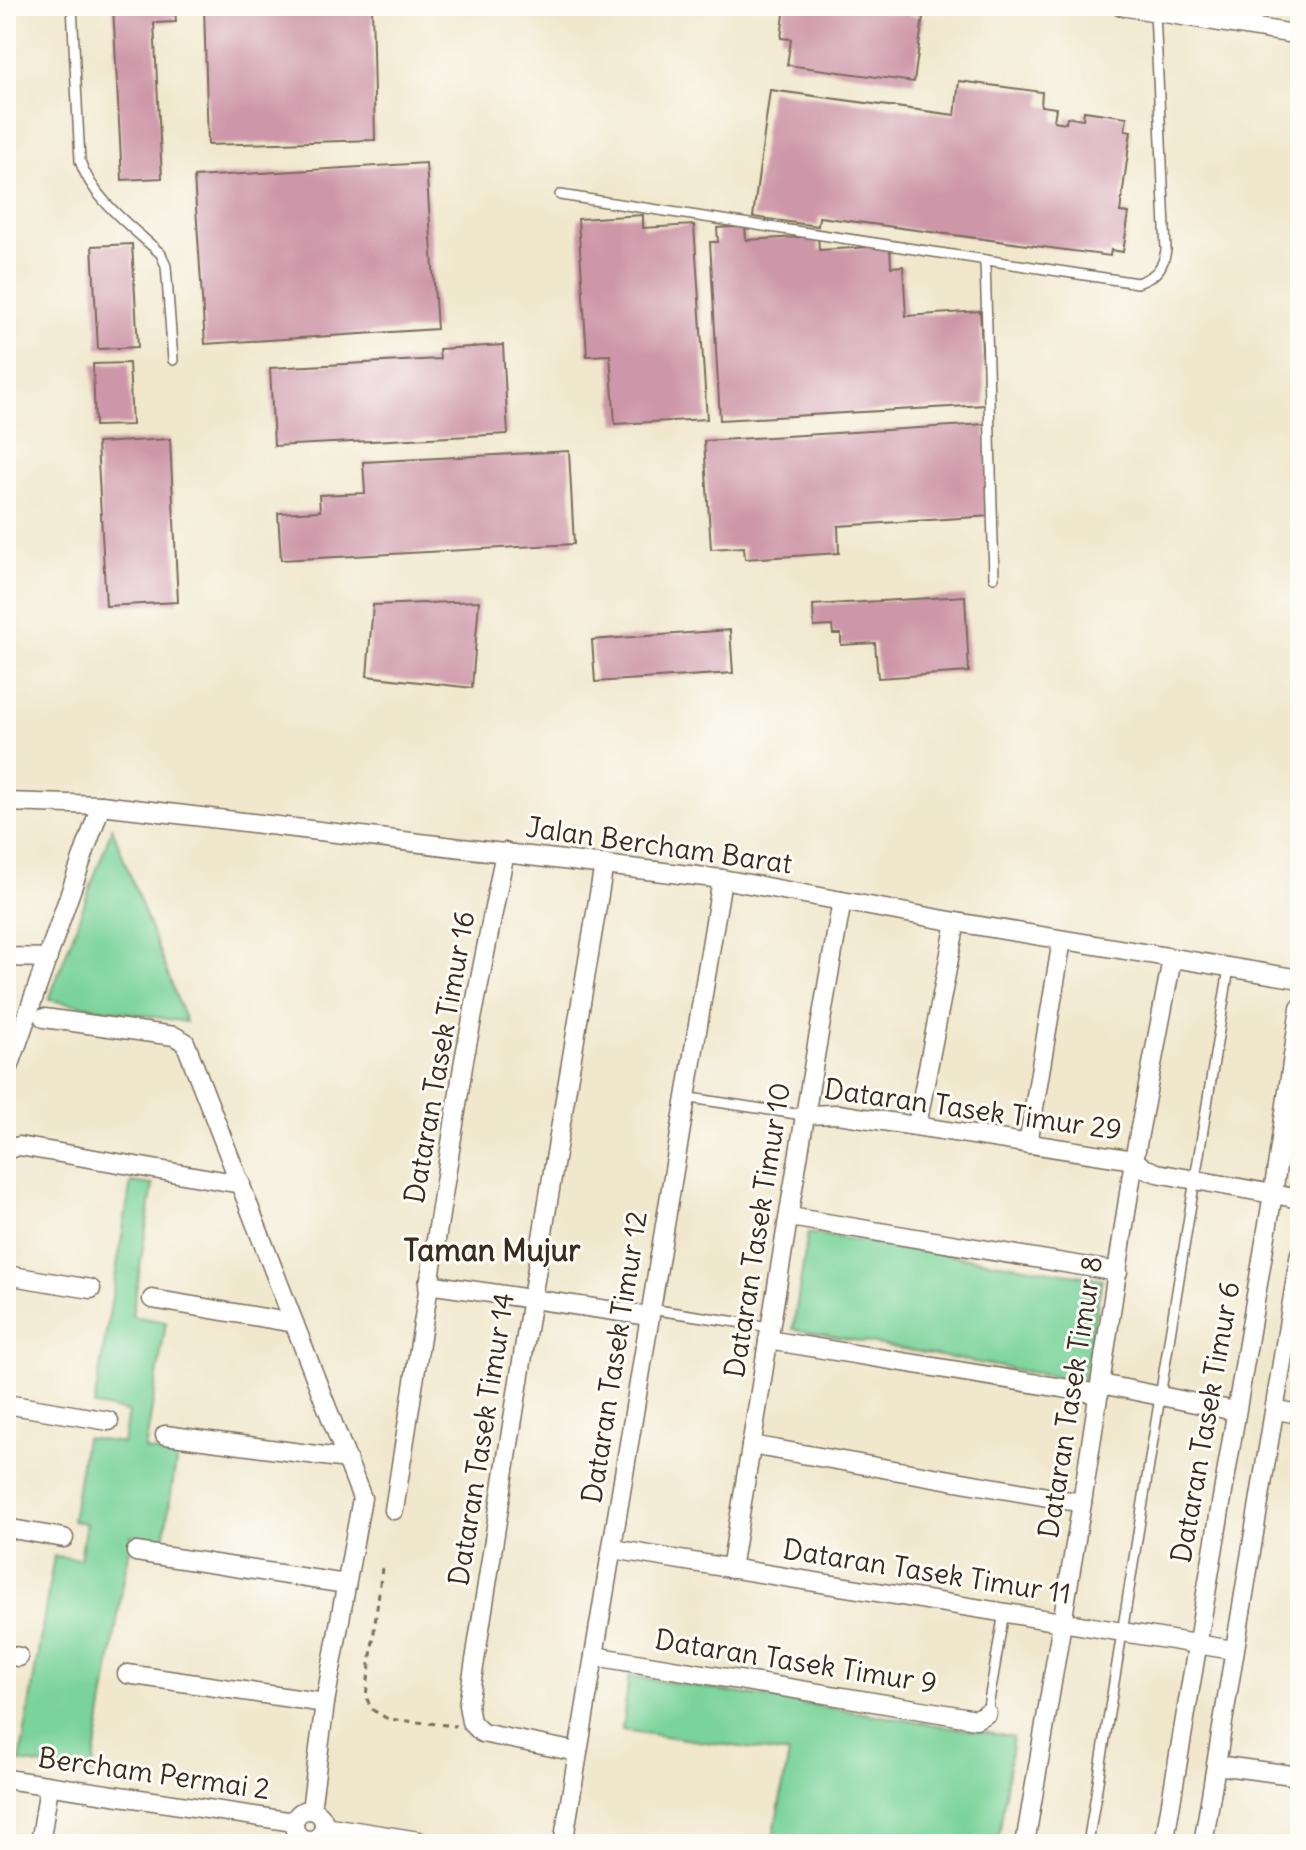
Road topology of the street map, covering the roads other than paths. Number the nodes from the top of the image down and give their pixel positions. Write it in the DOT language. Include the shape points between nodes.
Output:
graph roads {
  1 [pos="72,6"];
  2 [pos="1121,6"];
  3 [pos="1155,12"];
  4 [pos="1300,35"];
  5 [pos="560,195"];
  6 [pos="985,260"];
  7 [pos="173,360"];
  8 [pos="994,577"];
  9 [pos="6,802"];
  10 [pos="101,805"];
  11 [pos="505,852"];
  12 [pos="604,864"];
  13 [pos="722,879"];
  14 [pos="842,901"];
  15 [pos="956,922"];
  16 [pos="1062,940"];
  17 [pos="6,957"];
  18 [pos="48,958"];
  19 [pos="1172,959"];
  20 [pos="1229,968"];
  21 [pos="1300,979"];
  22 [pos="1300,1008"];
  23 [pos="44,1018"];
  24 [pos="6,1076"];
  25 [pos="684,1097"];
  26 [pos="803,1115"];
  27 [pos="917,1125"];
  28 [pos="1028,1144"];
  29 [pos="10,1148"];
  30 [pos="1134,1160"];
  31 [pos="1194,1180"];
  32 [pos="241,1184"];
  33 [pos="1273,1194"];
  34 [pos="1300,1199"];
  35 [pos="790,1217"];
  36 [pos="1300,1253"];
  37 [pos="1118,1272"];
  38 [pos="6,1275"];
  39 [pos="428,1284"];
  40 [pos="91,1289"];
  41 [pos="532,1298"];
  42 [pos="152,1299"];
  43 [pos="649,1312"];
  44 [pos="294,1323"];
  45 [pos="769,1333"];
  46 [pos="1100,1389"];
  47 [pos="1160,1395"];
  48 [pos="6,1404"];
  49 [pos="1276,1410"];
  50 [pos="1235,1411"];
  51 [pos="1300,1414"];
  52 [pos="109,1421"];
  53 [pos="165,1435"];
  54 [pos="751,1445"];
  55 [pos="347,1459"];
  56 [pos="1082,1503"];
  57 [pos="394,1510"];
  58 [pos="6,1528"];
  59 [pos="64,1538"];
  60 [pos="613,1549"];
  61 [pos="136,1552"];
  62 [pos="731,1569"];
  63 [pos="346,1584"];
  64 [pos="1004,1612"];
  65 [pos="1063,1621"];
  66 [pos="1121,1631"];
  67 [pos="1195,1643"];
  68 [pos="1233,1650"];
  69 [pos="594,1656"];
  70 [pos="127,1674"];
  71 [pos="325,1703"];
  72 [pos="987,1713"];
  73 [pos="577,1752"];
  74 [pos="1216,1765"];
  75 [pos="1300,1776"];
  76 [pos="6,1779"];
  77 [pos="49,1786"];
  78 [pos="311,1810"];
  79 [pos="295,1833"];
  80 [pos="318,1836"];
  81 [pos="419,1841"];
  82 [pos="40,1844"];
  83 [pos="563,1844"];
  84 [pos="1025,1844"];
  85 [pos="1088,1844"];
  86 [pos="1164,1844"];
  87 [pos="1203,1844"];
  1 -- 7 [label="lane" via="80,161 97,193 161,254"];
  2 -- 3 [label="street"];
  3 -- 4 [label="street"];
  3 -- 6 [label="lane" via="1166,250 1159,271 1137,283"];
  5 -- 6 [label="lane"];
  6 -- 8 [label="lane"];
  9 -- 10 [label="street, Jalan Bercham Barat"];
  10 -- 11 [label="street, Jalan Bercham Barat"];
  10 -- 18 [label="street"];
  11 -- 12 [label="street, Jalan Bercham Barat"];
  11 -- 39 [label="street, Dataran Tasek Timur 16"];
  12 -- 13 [label="street, Jalan Bercham Barat"];
  12 -- 41 [label="street, Dataran Tasek Timur 14"];
  13 -- 14 [label="street, Jalan Bercham Barat"];
  13 -- 25 [label="street, Dataran Tasek Timur 12"];
  14 -- 15 [label="street, Jalan Bercham Barat"];
  14 -- 26 [label="street, Dataran Tasek Timur 10"];
  15 -- 16 [label="street, Jalan Bercham Barat"];
  15 -- 27 [label="street"];
  16 -- 19 [label="street, Jalan Bercham Barat"];
  16 -- 28 [label="street"];
  17 -- 18 [label="street"];
  18 -- 24 [label="street"];
  19 -- 20 [label="street, Jalan Bercham Barat"];
  19 -- 30 [label="street, Dataran Tasek Timur 8"];
  20 -- 21 [label="street, Jalan Bercham Barat"];
  20 -- 31 [label="lane"];
  22 -- 33 [label="street, Dataran Tasek Timur 6"];
  23 -- 32 [label="street" via="182,1039"];
  25 -- 26 [label="lane"];
  25 -- 43 [label="street, Dataran Tasek Timur 12"];
  26 -- 27 [label="street, Dataran Tasek Timur 29" via="838,1114"];
  26 -- 35 [label="street, Dataran Tasek Timur 10"];
  27 -- 28 [label="street, Dataran Tasek Timur 29"];
  28 -- 30 [label="street, Dataran Tasek Timur 29"];
  29 -- 32 [label="street"];
  30 -- 31 [label="street, Dataran Tasek Timur 29" via="1150,1171"];
  30 -- 37 [label="street, Dataran Tasek Timur 8"];
  31 -- 33 [label="street, Dataran Tasek Timur 29"];
  31 -- 47 [label="lane"];
  32 -- 44 [label="street"];
  33 -- 34 [label="street, Dataran Tasek Timur 29"];
  33 -- 50 [label="street, Dataran Tasek Timur 6"];
  35 -- 37 [label="street"];
  35 -- 45 [label="street, Dataran Tasek Timur 10"];
  36 -- 49 [label="street"];
  37 -- 46 [label="street, Dataran Tasek Timur 8"];
  38 -- 40 [label="street"];
  39 -- 41 [label="street"];
  39 -- 57 [label="street, Dataran Tasek Timur 16"];
  41 -- 43 [label="street"];
  41 -- 73 [label="street, Dataran Tasek Timur 14" via="468,1705 471,1722 488,1735"];
  42 -- 44 [label="street"];
  43 -- 45 [label="lane"];
  43 -- 60 [label="street, Dataran Tasek Timur 12"];
  44 -- 55 [label="street"];
  45 -- 46 [label="street"];
  45 -- 54 [label="street, Dataran Tasek Timur 10"];
  46 -- 47 [label="street"];
  46 -- 56 [label="street, Dataran Tasek Timur 8"];
  47 -- 50 [label="street"];
  47 -- 66 [label="lane"];
  48 -- 52 [label="street"];
  49 -- 51 [label="street"];
  49 -- 68 [label="street"];
  50 -- 67 [label="street, Dataran Tasek Timur 6"];
  53 -- 55 [label="street"];
  54 -- 56 [label="street"];
  54 -- 62 [label="street, Dataran Tasek Timur 10"];
  55 -- 63 [label="street" via="362,1498"];
  56 -- 65 [label="street, Dataran Tasek Timur 8"];
  58 -- 59 [label="street"];
  60 -- 62 [label="street, Dataran Tasek Timur 11"];
  60 -- 69 [label="street, Dataran Tasek Timur 12"];
  61 -- 63 [label="street"];
  62 -- 64 [label="street, Dataran Tasek Timur 11"];
  63 -- 71 [label="street"];
  64 -- 65 [label="street, Dataran Tasek Timur 11"];
  64 -- 72 [label="lane"];
  65 -- 66 [label="street, Dataran Tasek Timur 11"];
  65 -- 84 [label="street, Dataran Tasek Timur 8"];
  66 -- 67 [label="street, Dataran Tasek Timur 11"];
  66 -- 85 [label="lane"];
  67 -- 68 [label="street, Dataran Tasek Timur 11"];
  67 -- 86 [label="street, Dataran Tasek Timur 6"];
  68 -- 74 [label="street"];
  69 -- 72 [label="street, Dataran Tasek Timur 9" via="976,1719"];
  69 -- 73 [label="street, Dataran Tasek Timur 12"];
  70 -- 71 [label="street"];
  71 -- 78 [label="street"];
  73 -- 83 [label="street, Dataran Tasek Timur 12"];
  74 -- 75 [label="street"];
  74 -- 87 [label="street"];
  76 -- 77 [label="street, Bercham Permai 2"];
  77 -- 79 [label="street, Bercham Permai 2"];
  77 -- 82 [label="street"];
  78 -- 79 [label="street" via="302,1811"];
  78 -- 80 [label="street" via="321,1816"];
  79 -- 80 [label="street" via="304,1839"];
  80 -- 81 [label="street"];
}
